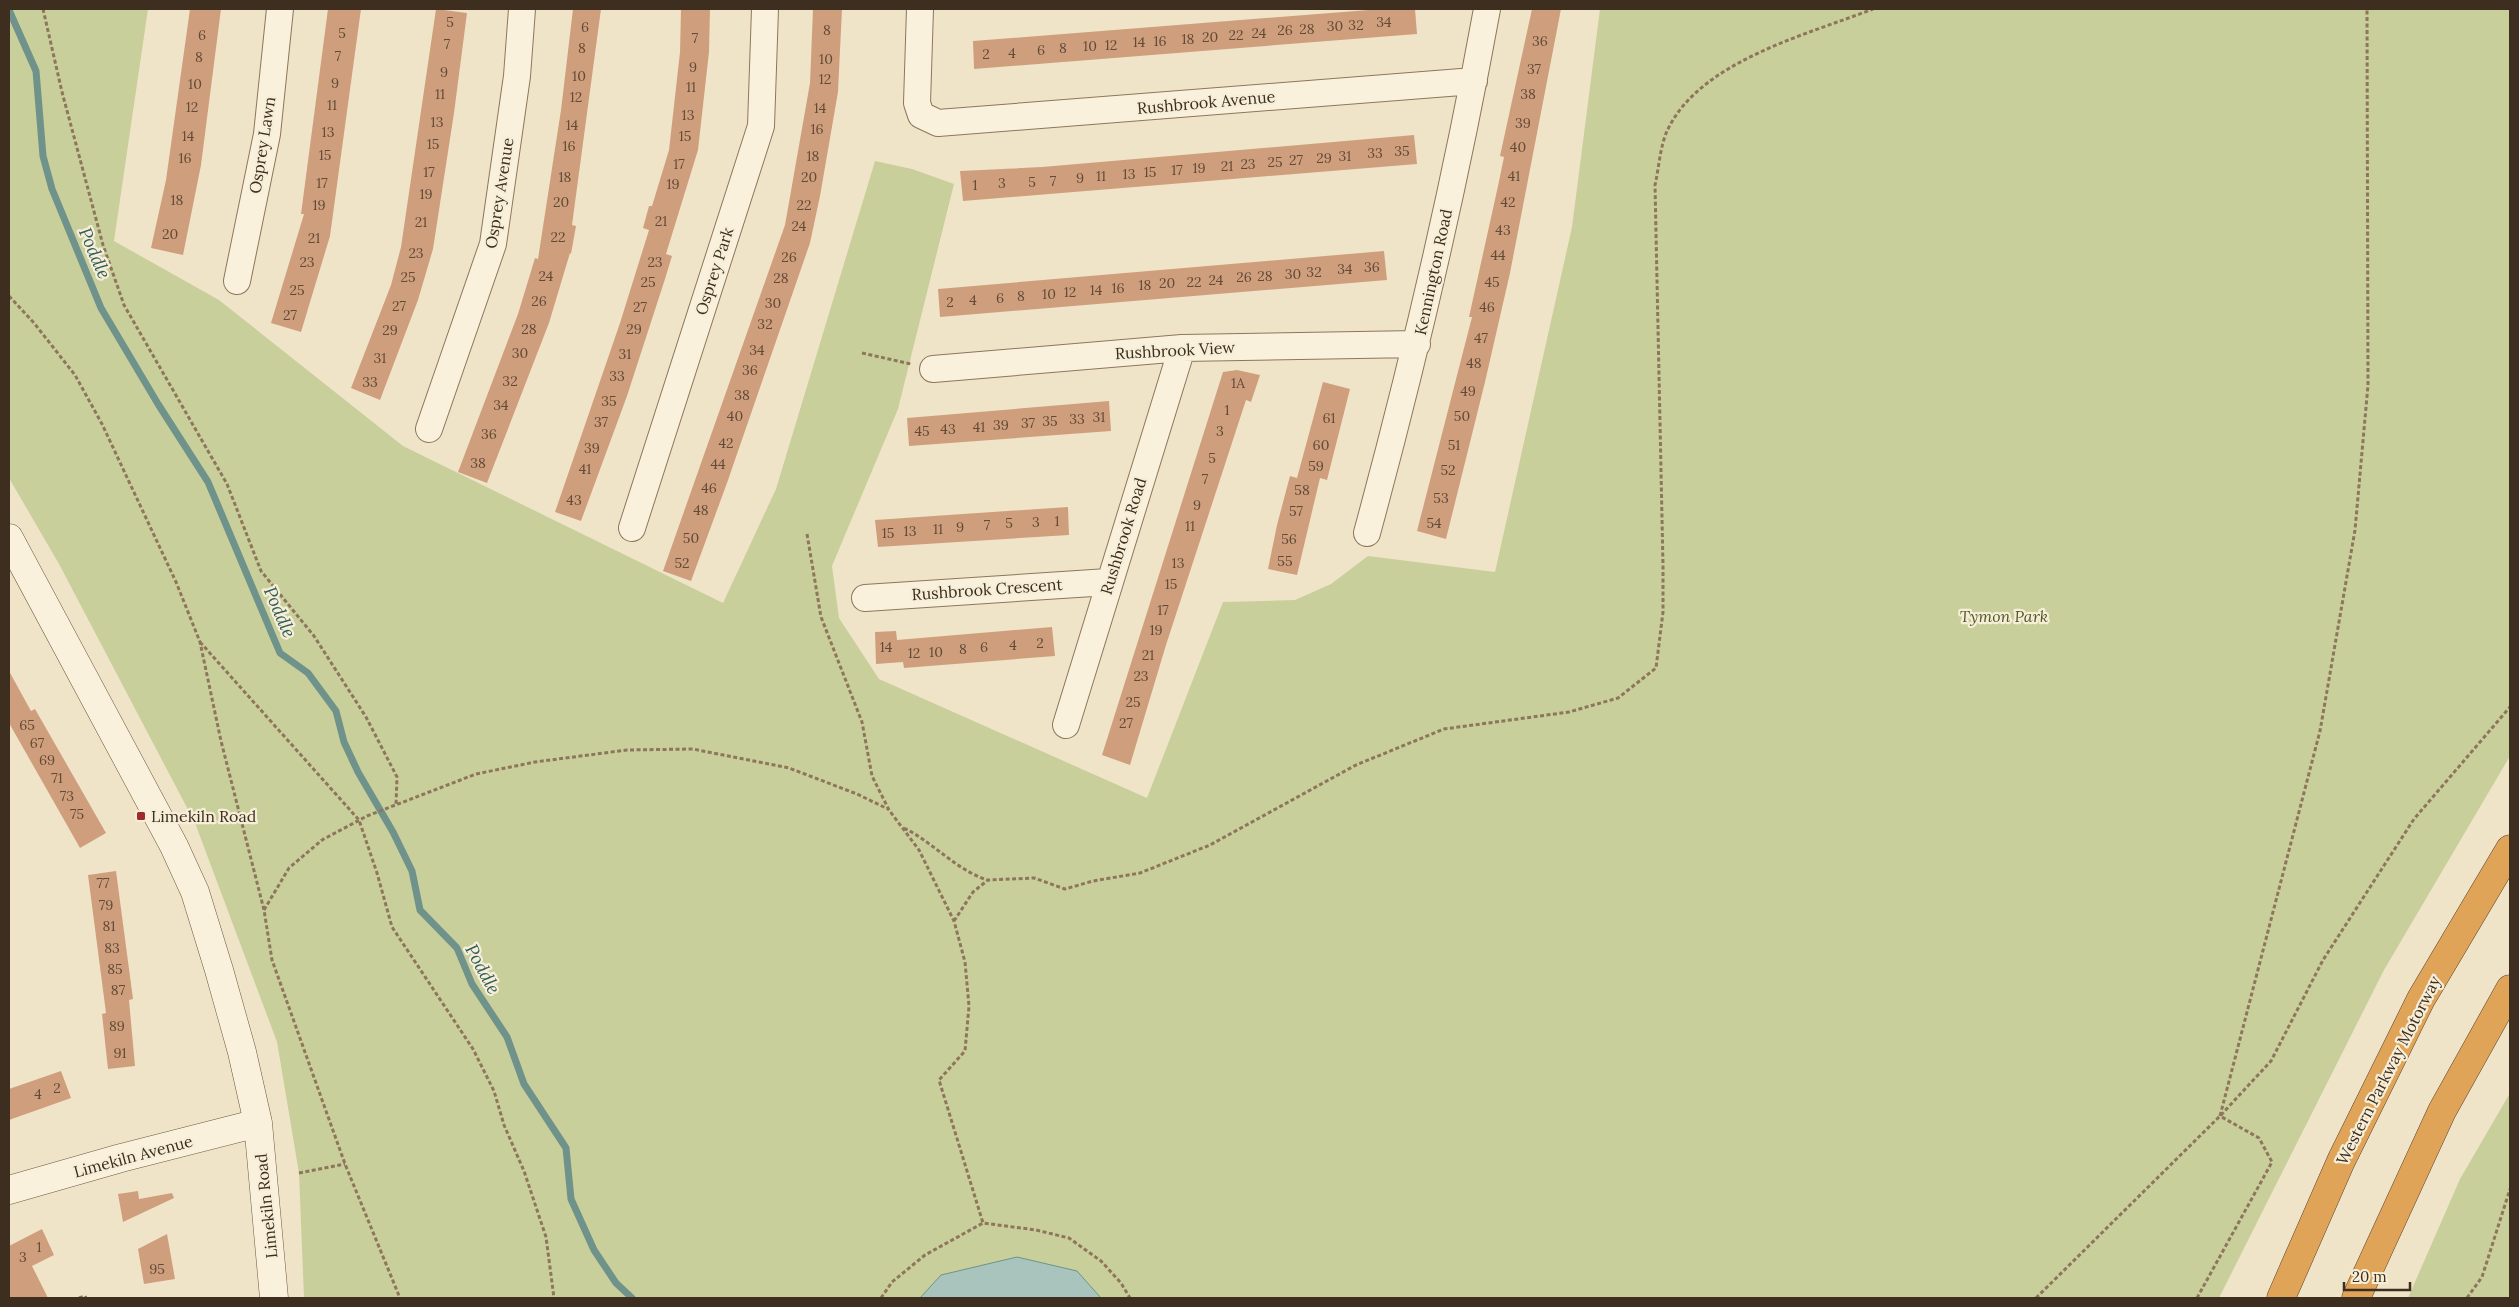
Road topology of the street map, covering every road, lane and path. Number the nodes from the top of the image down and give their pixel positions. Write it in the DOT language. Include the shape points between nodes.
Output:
graph roads {
  1 [pos="43,9"];
  2 [pos="280,9"];
  3 [pos="522,9"];
  4 [pos="765,9"];
  5 [pos="920,9"];
  6 [pos="1487,9"];
  7 [pos="1873,9"];
  8 [pos="2367,9"];
  9 [pos="1474,81"];
  10 [pos="236,281"];
  11 [pos="9,296"];
  12 [pos="1417,344"];
  13 [pos="1182,348"];
  14 [pos="862,353"];
  15 [pos="924,367"];
  16 [pos="428,429"];
  17 [pos="632,528"];
  18 [pos="1367,533"];
  19 [pos="808,534"];
  20 [pos="9,538"];
  21 [pos="1108,582"];
  22 [pos="865,598"];
  23 [pos="200,642"];
  24 [pos="2510,707"];
  25 [pos="1066,725"];
  26 [pos="396,805"];
  27 [pos="889,810"];
  28 [pos="359,820"];
  29 [pos="904,828"];
  30 [pos="2510,849"];
  31 [pos="988,880"];
  32 [pos="264,910"];
  33 [pos="954,921"];
  34 [pos="2510,988"];
  35 [pos="2220,1116"];
  36 [pos="258,1124"];
  37 [pos="345,1164"];
  38 [pos="299,1173"];
  39 [pos="2510,1189"];
  40 [pos="9,1190"];
  41 [pos="983,1223"];
  42 [pos="80,1298"];
  43 [pos="86,1298"];
  44 [pos="274,1298"];
  45 [pos="400,1298"];
  46 [pos="554,1298"];
  47 [pos="881,1298"];
  48 [pos="1130,1298"];
  49 [pos="2036,1298"];
  50 [pos="2197,1298"];
  51 [pos="2280,1298"];
  52 [pos="2356,1298"];
  53 [pos="2467,1298"];
  1 -- 26 [label="path" via="98,226 124,305 227,484 261,571 314,636 366,717 397,777"];
  2 -- 10 [label="street, Osprey Lawn" via="267,134"];
  3 -- 16 [label="street, Osprey Avenue" via="517,76 493,244"];
  4 -- 17 [label="street, Osprey Park" via="761,126"];
  5 -- 9 [label="street, Rushbrook Avenue" via="917,103 921,115 938,123"];
  6 -- 9 [label="street, Kennington Road"];
  7 -- 31 [label="path" via="1739,61 1688,98 1667,130 1655,185 1663,566 1663,612 1656,668 1618,698 1585,708 1444,729 1356,765 1210,845 1140,873 1093,881 1065,890 1034,878"];
  8 -- 35 [label="path" via="2368,385 2354,530 2320,731"];
  9 -- 12 [label="street, Kennington Road"];
  11 -- 23 [label="path" via="75,375 102,424 176,582"];
  12 -- 13 [label="street, Rushbrook View"];
  12 -- 18 [label="street, Kennington Road"];
  13 -- 15 [label="street, Rushbrook View"];
  13 -- 21 [label="street, Rushbrook Road"];
  14 -- 15 [label="path"];
  19 -- 27 [label="path" via="821,617 862,722 872,776"];
  20 -- 36 [label="street, Limekiln Road" via="185,869 220,970"];
  21 -- 22 [label="street, Rushbrook Crescent"];
  21 -- 25 [label="street, Rushbrook Road"];
  23 -- 28 [label="path"];
  23 -- 32 [label="path" via="221,741"];
  24 -- 35 [label="path" via="2414,820 2323,960 2271,1060"];
  26 -- 27 [label="path" via="476,774 535,762 627,750 693,749 789,768"];
  26 -- 28 [label="path"];
  27 -- 29 [label="path"];
  28 -- 32 [label="path" via="322,840 289,868"];
  28 -- 46 [label="path" via="392,927 473,1049 494,1091 546,1237"];
  29 -- 31 [label="path" via="921,836 971,874"];
  29 -- 33 [label="path" via="919,850"];
  30 -- 51 [label="highway, Western Parkway Motorway" via="2421,999 2341,1161"];
  31 -- 33 [label="path" via="974,892"];
  32 -- 37 [label="path" via="272,960"];
  33 -- 41 [label="path" via="965,962 970,1006 965,1051 939,1080"];
  34 -- 52 [label="highway" via="2442,1111"];
  35 -- 49 [label="path"];
  35 -- 50 [label="path" via="2259,1138 2272,1162"];
  36 -- 40 [label="street, Limekiln Avenue"];
  36 -- 44 [label="street, Limekiln Road"];
  37 -- 38 [label="path"];
  37 -- 45 [label="path"];
  39 -- 53 [label="path" via="2482,1277"];
  41 -- 47 [label="path" via="925,1255 892,1282"];
  41 -- 48 [label="path" via="1069,1238 1101,1261"];
  42 -- 43 [label="path"];
}
